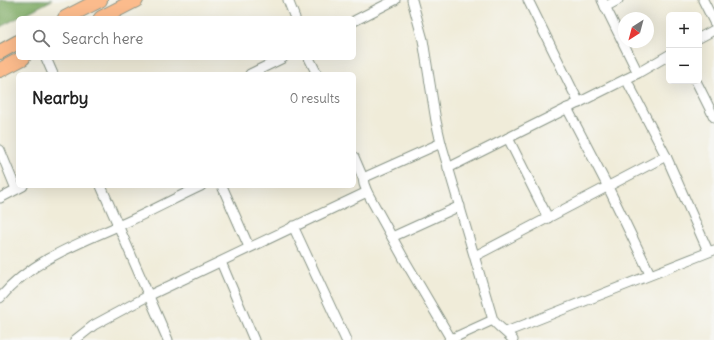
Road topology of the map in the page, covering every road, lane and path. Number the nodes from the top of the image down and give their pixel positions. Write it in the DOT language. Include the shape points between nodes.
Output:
graph roads {
  1 [pos="100,0"];
  2 [pos="136,0"];
  3 [pos="288,0"];
  4 [pos="395,0"];
  5 [pos="412,0"];
  6 [pos="418,0"];
  7 [pos="528,0"];
  8 [pos="618,0"];
  9 [pos="703,0"];
  10 [pos="603,3"];
  11 [pos="69,16"];
  12 [pos="105,16"];
  13 [pos="294,16"];
  14 [pos="356,20"];
  15 [pos="714,22"];
  16 [pos="714,30"];
  17 [pos="702,36"];
  18 [pos="16,43"];
  19 [pos="0,52"];
  20 [pos="666,57"];
  21 [pos="19,60"];
  22 [pos="47,60"];
  23 [pos="279,60"];
  24 [pos="310,60"];
  25 [pos="0,70"];
  26 [pos="52,72"];
  27 [pos="254,72"];
  28 [pos="316,72"];
  29 [pos="638,73"];
  30 [pos="626,79"];
  31 [pos="698,84"];
  32 [pos="579,103"];
  33 [pos="567,108"];
  34 [pos="714,117"];
  35 [pos="508,138"];
  36 [pos="441,143"];
  37 [pos="0,150"];
  38 [pos="666,156"];
  39 [pos="356,162"];
  40 [pos="448,168"];
  41 [pos="363,178"];
  42 [pos="16,180"];
  43 [pos="608,187"];
  44 [pos="20,188"];
  45 [pos="102,188"];
  46 [pos="196,188"];
  47 [pos="223,188"];
  48 [pos="367,192"];
  49 [pos="0,198"];
  50 [pos="460,206"];
  51 [pos="548,218"];
  52 [pos="119,226"];
  53 [pos="293,226"];
  54 [pos="392,237"];
  55 [pos="249,247"];
  56 [pos="711,250"];
  57 [pos="475,256"];
  58 [pos="221,262"];
  59 [pos="650,274"];
  60 [pos="148,296"];
  61 [pos="0,298"];
  62 [pos="493,320"];
  63 [pos="506,332"];
  64 [pos="75,340"];
  65 [pos="168,340"];
  66 [pos="254,340"];
  67 [pos="346,340"];
  68 [pos="450,340"];
  69 [pos="513,340"];
  1 -- 11 [label="main road"];
  2 -- 12 [label="main road"];
  3 -- 13 [label="street"];
  4 -- 14 [label="street"];
  5 -- 6 [label="street"];
  5 -- 36 [label="street" via="423,40"];
  7 -- 32 [label="street"];
  8 -- 10 [label="street"];
  9 -- 15 [label="street"];
  10 -- 29 [label="street"];
  16 -- 17 [label="street"];
  18 -- 19 [label="main road"];
  20 -- 29 [label="street"];
  21 -- 25 [label="main road"];
  22 -- 26 [label="street"];
  23 -- 27 [label="street"];
  24 -- 28 [label="street"];
  29 -- 30 [label="street"];
  30 -- 32 [label="street"];
  30 -- 38 [label="street"];
  31 -- 34 [label="street"];
  32 -- 33 [label="street"];
  33 -- 35 [label="street"];
  33 -- 43 [label="street"];
  35 -- 40 [label="street"];
  35 -- 51 [label="street"];
  36 -- 40 [label="street"];
  36 -- 41 [label="street"];
  37 -- 42 [label="street"];
  38 -- 43 [label="street"];
  38 -- 56 [label="street"];
  39 -- 41 [label="street"];
  40 -- 50 [label="street"];
  41 -- 48 [label="street"];
  43 -- 51 [label="street"];
  43 -- 59 [label="street"];
  44 -- 49 [label="street"];
  45 -- 52 [label="street"];
  46 -- 52 [label="street"];
  47 -- 55 [label="street"];
  48 -- 53 [label="street"];
  48 -- 54 [label="street"];
  50 -- 54 [label="street"];
  50 -- 57 [label="street"];
  51 -- 57 [label="street"];
  52 -- 60 [label="street"];
  52 -- 61 [label="street" via="46,259 16,280"];
  53 -- 55 [label="street"];
  53 -- 67 [label="street"];
  54 -- 68 [label="street"];
  55 -- 58 [label="street"];
  56 -- 59 [label="street"];
  57 -- 62 [label="street"];
  58 -- 60 [label="street"];
  58 -- 66 [label="street"];
  59 -- 63 [label="street"];
  60 -- 64 [label="street" via="94,325"];
  60 -- 65 [label="street"];
  62 -- 63 [label="street"];
  62 -- 68 [label="street"];
  63 -- 69 [label="street"];
}
